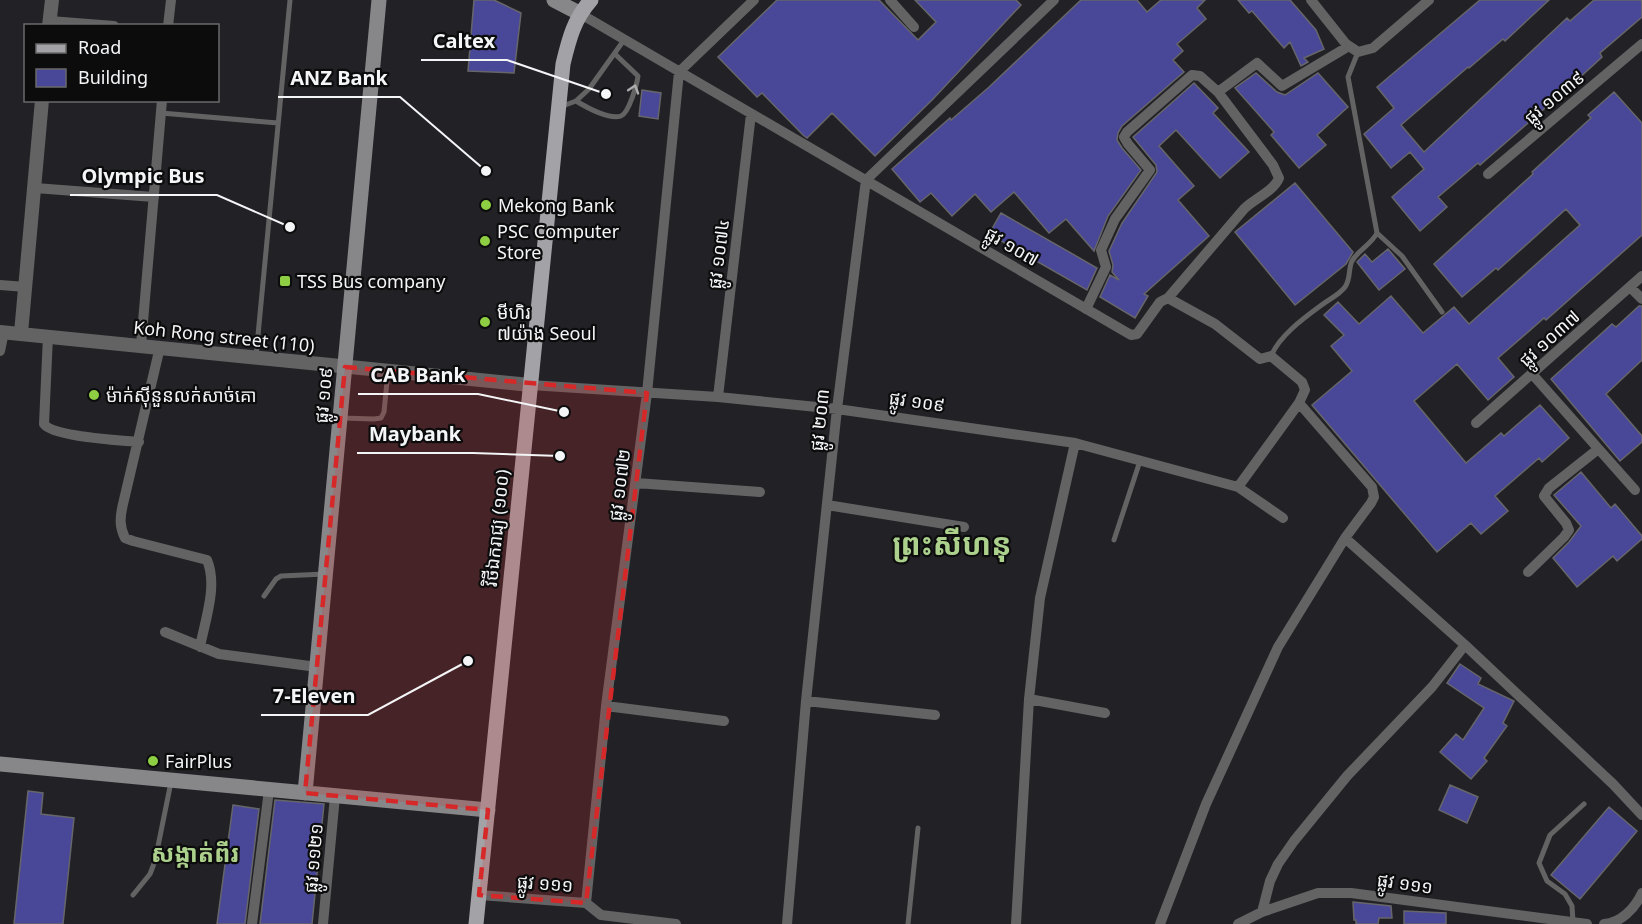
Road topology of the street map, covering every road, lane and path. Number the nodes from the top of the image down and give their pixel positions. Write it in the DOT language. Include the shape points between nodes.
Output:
graph roads {
  1 [pos="52,0"];
  2 [pos="171,0"];
  3 [pos="290,0"];
  4 [pos="379,0"];
  5 [pos="554,0"];
  6 [pos="591,0"];
  7 [pos="754,0"];
  8 [pos="890,0"];
  9 [pos="1054,0"];
  10 [pos="1311,0"];
  11 [pos="1429,0"];
  12 [pos="579,14"];
  13 [pos="49,23"];
  14 [pos="71,24"];
  15 [pos="168,24"];
  16 [pos="914,27"];
  17 [pos="624,40"];
  18 [pos="1642,44"];
  19 [pos="1353,49"];
  20 [pos="615,54"];
  21 [pos="679,72"];
  22 [pos="1218,92"];
  23 [pos="576,101"];
  24 [pos="42,102"];
  25 [pos="162,102"];
  26 [pos="558,108"];
  27 [pos="161,113"];
  28 [pos="751,114"];
  29 [pos="278,123"];
  30 [pos="1488,174"];
  31 [pos="866,180"];
  32 [pos="35,188"];
  33 [pos="154,197"];
  34 [pos="1377,233"];
  35 [pos="1642,276"];
  36 [pos="0,285"];
  37 [pos="1630,286"];
  38 [pos="26,287"];
  39 [pos="1168,298"];
  40 [pos="1642,300"];
  41 [pos="1086,309"];
  42 [pos="1442,312"];
  43 [pos="2,332"];
  44 [pos="21,333"];
  45 [pos="48,336"];
  46 [pos="141,345"];
  47 [pos="160,347"];
  48 [pos="0,351"];
  49 [pos="1271,356"];
  50 [pos="256,357"];
  51 [pos="345,366"];
  52 [pos="388,371"];
  53 [pos="1533,375"];
  54 [pos="530,386"];
  55 [pos="647,393"];
  56 [pos="718,397"];
  57 [pos="1299,403"];
  58 [pos="837,409"];
  59 [pos="340,418"];
  60 [pos="1476,423"];
  61 [pos="139,442"];
  62 [pos="1075,443"];
  63 [pos="1597,450"];
  64 [pos="1140,461"];
  65 [pos="636,483"];
  66 [pos="1238,487"];
  67 [pos="1635,490"];
  68 [pos="760,492"];
  69 [pos="827,506"];
  70 [pos="1283,518"];
  71 [pos="964,527"];
  72 [pos="1345,538"];
  73 [pos="1114,540"];
  74 [pos="1528,572"];
  75 [pos="326,574"];
  76 [pos="264,596"];
  77 [pos="165,632"];
  78 [pos="1465,645"];
  79 [pos="200,646"];
  80 [pos="317,667"];
  81 [pos="1029,699"];
  82 [pos="806,701"];
  83 [pos="606,706"];
  84 [pos="1106,713"];
  85 [pos="935,715"];
  86 [pos="724,721"];
  87 [pos="0,764"];
  88 [pos="171,780"];
  89 [pos="269,790"];
  90 [pos="305,793"];
  91 [pos="335,796"];
  92 [pos="1584,804"];
  93 [pos="488,810"];
  94 [pos="1642,815"];
  95 [pos="918,828"];
  96 [pos="1642,893"];
  97 [pos="133,895"];
  98 [pos="479,895"];
  99 [pos="586,903"];
  100 [pos="1262,912"];
  101 [pos="1573,922"];
  102 [pos="252,924"];
  103 [pos="323,924"];
  104 [pos="476,924"];
  105 [pos="676,924"];
  106 [pos="787,924"];
  107 [pos="908,924"];
  108 [pos="1016,924"];
  109 [pos="1160,924"];
  110 [pos="1238,924"];
  111 [pos="1587,924"];
  112 [pos="1604,924"];
  1 -- 13 [label="street"];
  2 -- 15 [label="street"];
  3 -- 29 [label="lane"];
  4 -- 51 [label="main road, ផ្លូវ ១០៩"];
  5 -- 12 [label="main road"];
  6 -- 12 [label="main road, វិថីឯករាជ្យ (១០០)"];
  7 -- 21 [label="street"];
  8 -- 16 [label="street"];
  9 -- 31 [label="street"];
  10 -- 19 [label="street"];
  11 -- 19 [label="street" via="1373,48"];
  12 -- 17 [label="street, ផ្លូវ ១០៧"];
  12 -- 26 [label="main road, វិថីឯករាជ្យ (១០០)" via="562,64"];
  13 -- 14 [label="street"];
  17 -- 20 [label="lane"];
  17 -- 21 [label="street, ផ្លូវ ១០៧"];
  18 -- 30 [label="street, ផ្លូវ ១០៣៩"];
  19 -- 22 [label="street" via="1282,86 1257,63"];
  19 -- 34 [label="lane" via="1348,76"];
  20 -- 23 [label="lane"];
  23 -- 20 [label="lane, one-way" via="616,116 626,112 638,76"];
  21 -- 28 [label="street, ផ្លូវ ១០៧"];
  21 -- 55 [label="street, ផ្លូវ ១០៧២"];
  22 -- 39 [label="street" via="1279,178 1277,184 1244,208"];
  22 -- 41 [label="street" via="1200,76 1192,75 1127,132 1124,137 1128,144 1150,170 1115,219 1101,249 1106,267"];
  23 -- 26 [label="lane"];
  24 -- 32 [label="street"];
  25 -- 27 [label="street"];
  26 -- 54 [label="main road, វិថីឯករាជ្យ (១០០)"];
  27 -- 29 [label="lane"];
  27 -- 33 [label="street"];
  28 -- 31 [label="street, ផ្លូវ ១០៧"];
  28 -- 56 [label="street, ផ្លូវ ១០៧៤"];
  29 -- 50 [label="lane"];
  31 -- 41 [label="street, ផ្លូវ ១០៧"];
  31 -- 58 [label="street, ផ្លូវ ២០៣"];
  32 -- 33 [label="street"];
  32 -- 38 [label="street"];
  33 -- 46 [label="street"];
  34 -- 42 [label="lane" via="1402,256"];
  34 -- 49 [label="lane" via="1351,262 1344,289 1284,337"];
  35 -- 37 [label="street, ផ្លូវ ១០៣៧"];
  36 -- 38 [label="street"];
  37 -- 40 [label="street"];
  37 -- 53 [label="street, ផ្លូវ ១០៣៧"];
  38 -- 44 [label="street"];
  39 -- 41 [label="street, ផ្លូវ ១០៧" via="1160,302 1135,335"];
  39 -- 49 [label="street" via="1215,324 1260,359"];
  43 -- 44 [label="street, Koh Rong street (110)"];
  43 -- 48 [label="street"];
  44 -- 45 [label="street, Koh Rong street (110)"];
  45 -- 46 [label="street, Koh Rong street (110)"];
  45 -- 61 [label="street" via="44,424 48,430"];
  46 -- 47 [label="street, Koh Rong street (110)"];
  47 -- 50 [label="street, Koh Rong street (110)"];
  47 -- 61 [label="street"];
  49 -- 57 [label="street" via="1305,386"];
  50 -- 51 [label="street, Koh Rong street (110)"];
  51 -- 52 [label="street, Koh Rong street (110)"];
  51 -- 59 [label="main road, ផ្លូវ ១០៩"];
  52 -- 54 [label="street, Koh Rong street (110)"];
  52 -- 59 [label="lane" via="381,418"];
  53 -- 60 [label="street, ផ្លូវ ១០៣៧"];
  53 -- 63 [label="street"];
  54 -- 55 [label="street, ផ្លូវ ១០៩"];
  54 -- 93 [label="main road, វិថីឯករាជ្យ (១០០)"];
  55 -- 56 [label="street, ផ្លូវ ១០៩"];
  55 -- 65 [label="street, ផ្លូវ ១០៧២"];
  56 -- 58 [label="street, ផ្លូវ ១០៩"];
  57 -- 66 [label="street"];
  57 -- 72 [label="street" via="1372,487 1371,503"];
  58 -- 62 [label="street, ផ្លូវ ១០៩"];
  58 -- 69 [label="street, ផ្លូវ ២០៣"];
  59 -- 75 [label="main road, ផ្លូវ ១០៩"];
  61 -- 79 [label="street" via="120,518 121,530 125,538 207,560 211,587"];
  62 -- 64 [label="street, ផ្លូវ ១០៩"];
  62 -- 81 [label="street" via="1040,598"];
  63 -- 67 [label="street"];
  63 -- 74 [label="street" via="1544,496 1569,530"];
  64 -- 66 [label="street, ផ្លូវ ១០៩"];
  64 -- 73 [label="lane"];
  65 -- 68 [label="street"];
  65 -- 83 [label="street, ផ្លូវ ១០៧២"];
  66 -- 70 [label="street, ផ្លូវ ១០៩"];
  69 -- 71 [label="street"];
  69 -- 82 [label="street, ផ្លូវ ២០៣"];
  72 -- 78 [label="street"];
  72 -- 109 [label="street" via="1278,647 1206,804"];
  75 -- 76 [label="lane" via="281,576"];
  75 -- 80 [label="main road, ផ្លូវ ១០៩"];
  77 -- 79 [label="street"];
  78 -- 94 [label="street"];
  78 -- 100 [label="street" via="1294,841 1269,881"];
  79 -- 80 [label="street" via="219,654"];
  80 -- 90 [label="main road, ផ្លូវ ១០៩"];
  81 -- 84 [label="street"];
  81 -- 108 [label="street"];
  82 -- 85 [label="street"];
  82 -- 106 [label="street, ផ្លូវ ២០៣"];
  83 -- 86 [label="street"];
  83 -- 99 [label="street, ផ្លូវ ១០៧២"];
  87 -- 88 [label="main road"];
  88 -- 89 [label="main road"];
  88 -- 97 [label="lane" via="155,861"];
  89 -- 90 [label="main road"];
  89 -- 102 [label="street"];
  90 -- 91 [label="main road"];
  91 -- 93 [label="main road"];
  91 -- 103 [label="street, ផ្លូវ ១១២១"];
  92 -- 101 [label="lane" via="1550,835 1539,863 1547,882 1565,894 1572,906"];
  93 -- 98 [label="main road, វិថីឯករាជ្យ (១០០)"];
  95 -- 107 [label="lane"];
  96 -- 112 [label="street" via="1636,906"];
  98 -- 99 [label="street, ផ្លូវ ១១១"];
  98 -- 104 [label="main road, វិថីឯករាជ្យ (១០០)"];
  99 -- 105 [label="street, ផ្លូវ ១១១" via="601,915"];
  100 -- 101 [label="street, ផ្លូវ ១១១" via="1318,893 1351,893"];
  100 -- 110 [label="street, ផ្លូវ ១១១"];
  101 -- 111 [label="street, ផ្លូវ ១១១"];
}
